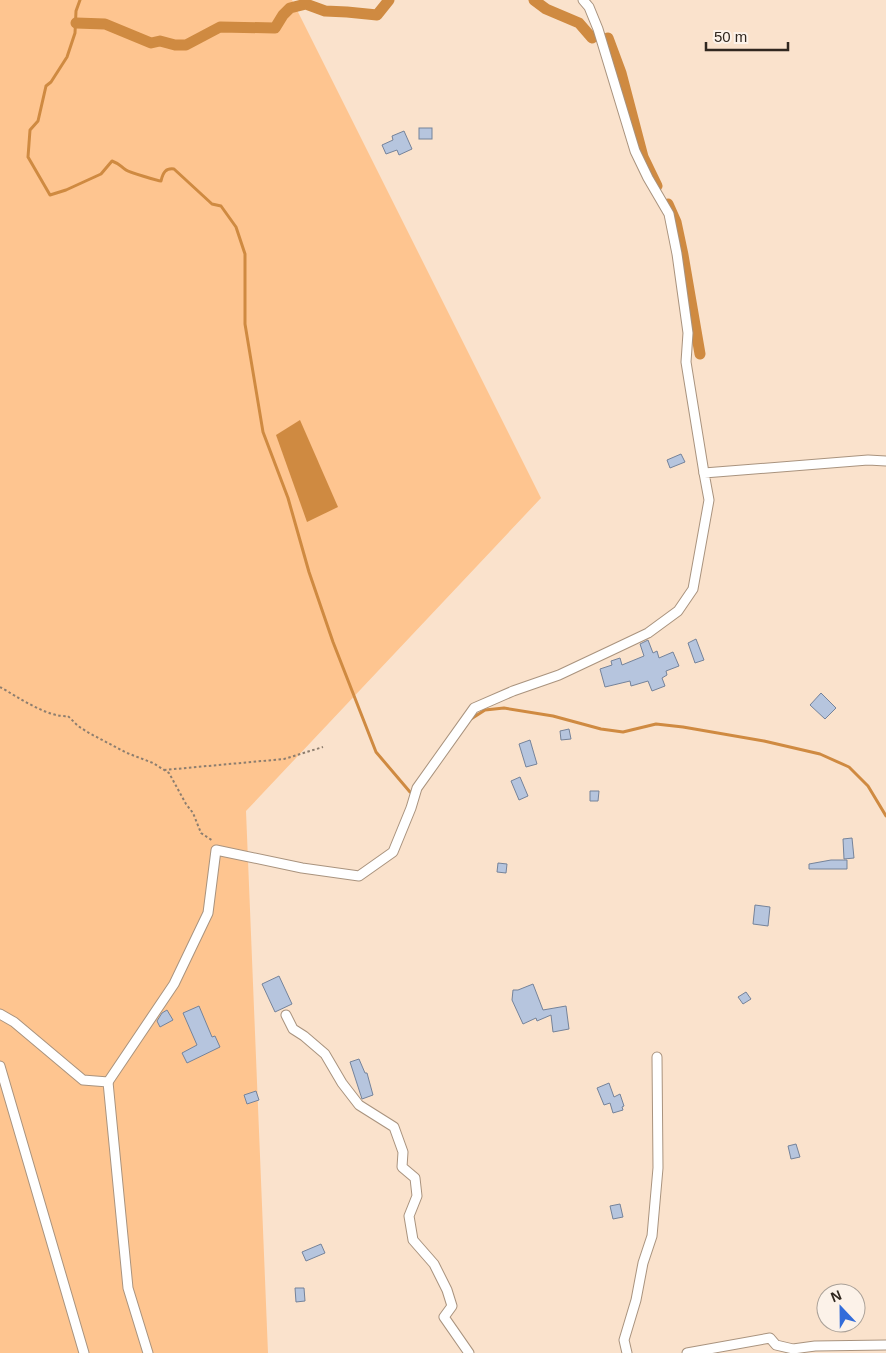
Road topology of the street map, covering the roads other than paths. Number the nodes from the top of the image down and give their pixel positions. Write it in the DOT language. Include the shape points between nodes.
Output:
graph roads {
  1 [pos="583,0"];
  2 [pos="886,461"];
  3 [pos="704,473"];
  4 [pos="0,1014"];
  5 [pos="286,1015"];
  6 [pos="657,1057"];
  7 [pos="0,1066"];
  8 [pos="108,1082"];
  9 [pos="886,1345"];
  10 [pos="84,1353"];
  11 [pos="148,1353"];
  12 [pos="469,1353"];
  13 [pos="627,1353"];
  14 [pos="688,1353"];
  1 -- 3 [label="street" via="598,29 635,151 669,214 688,333 686,362"];
  2 -- 3 [label="street"];
  3 -- 8 [label="street" via="709,500 693,589 678,611 648,633 625,644 559,675 474,708 417,788 393,852 359,876 216,850 208,913 174,984"];
  4 -- 8 [label="street" via="83,1080"];
  5 -- 12 [label="street" via="292,1029 325,1054 359,1104 394,1127 402,1152 402,1167 415,1178 417,1196 409,1216 413,1240 434,1264 447,1290 452,1306 444,1318"];
  6 -- 13 [label="street" via="658,1168 654,1217 652,1236 624,1340"];
  7 -- 10 [label="street"];
  8 -- 11 [label="street" via="128,1288"];
  9 -- 14 [label="street" via="793,1348 776,1345 770,1338"];
}
